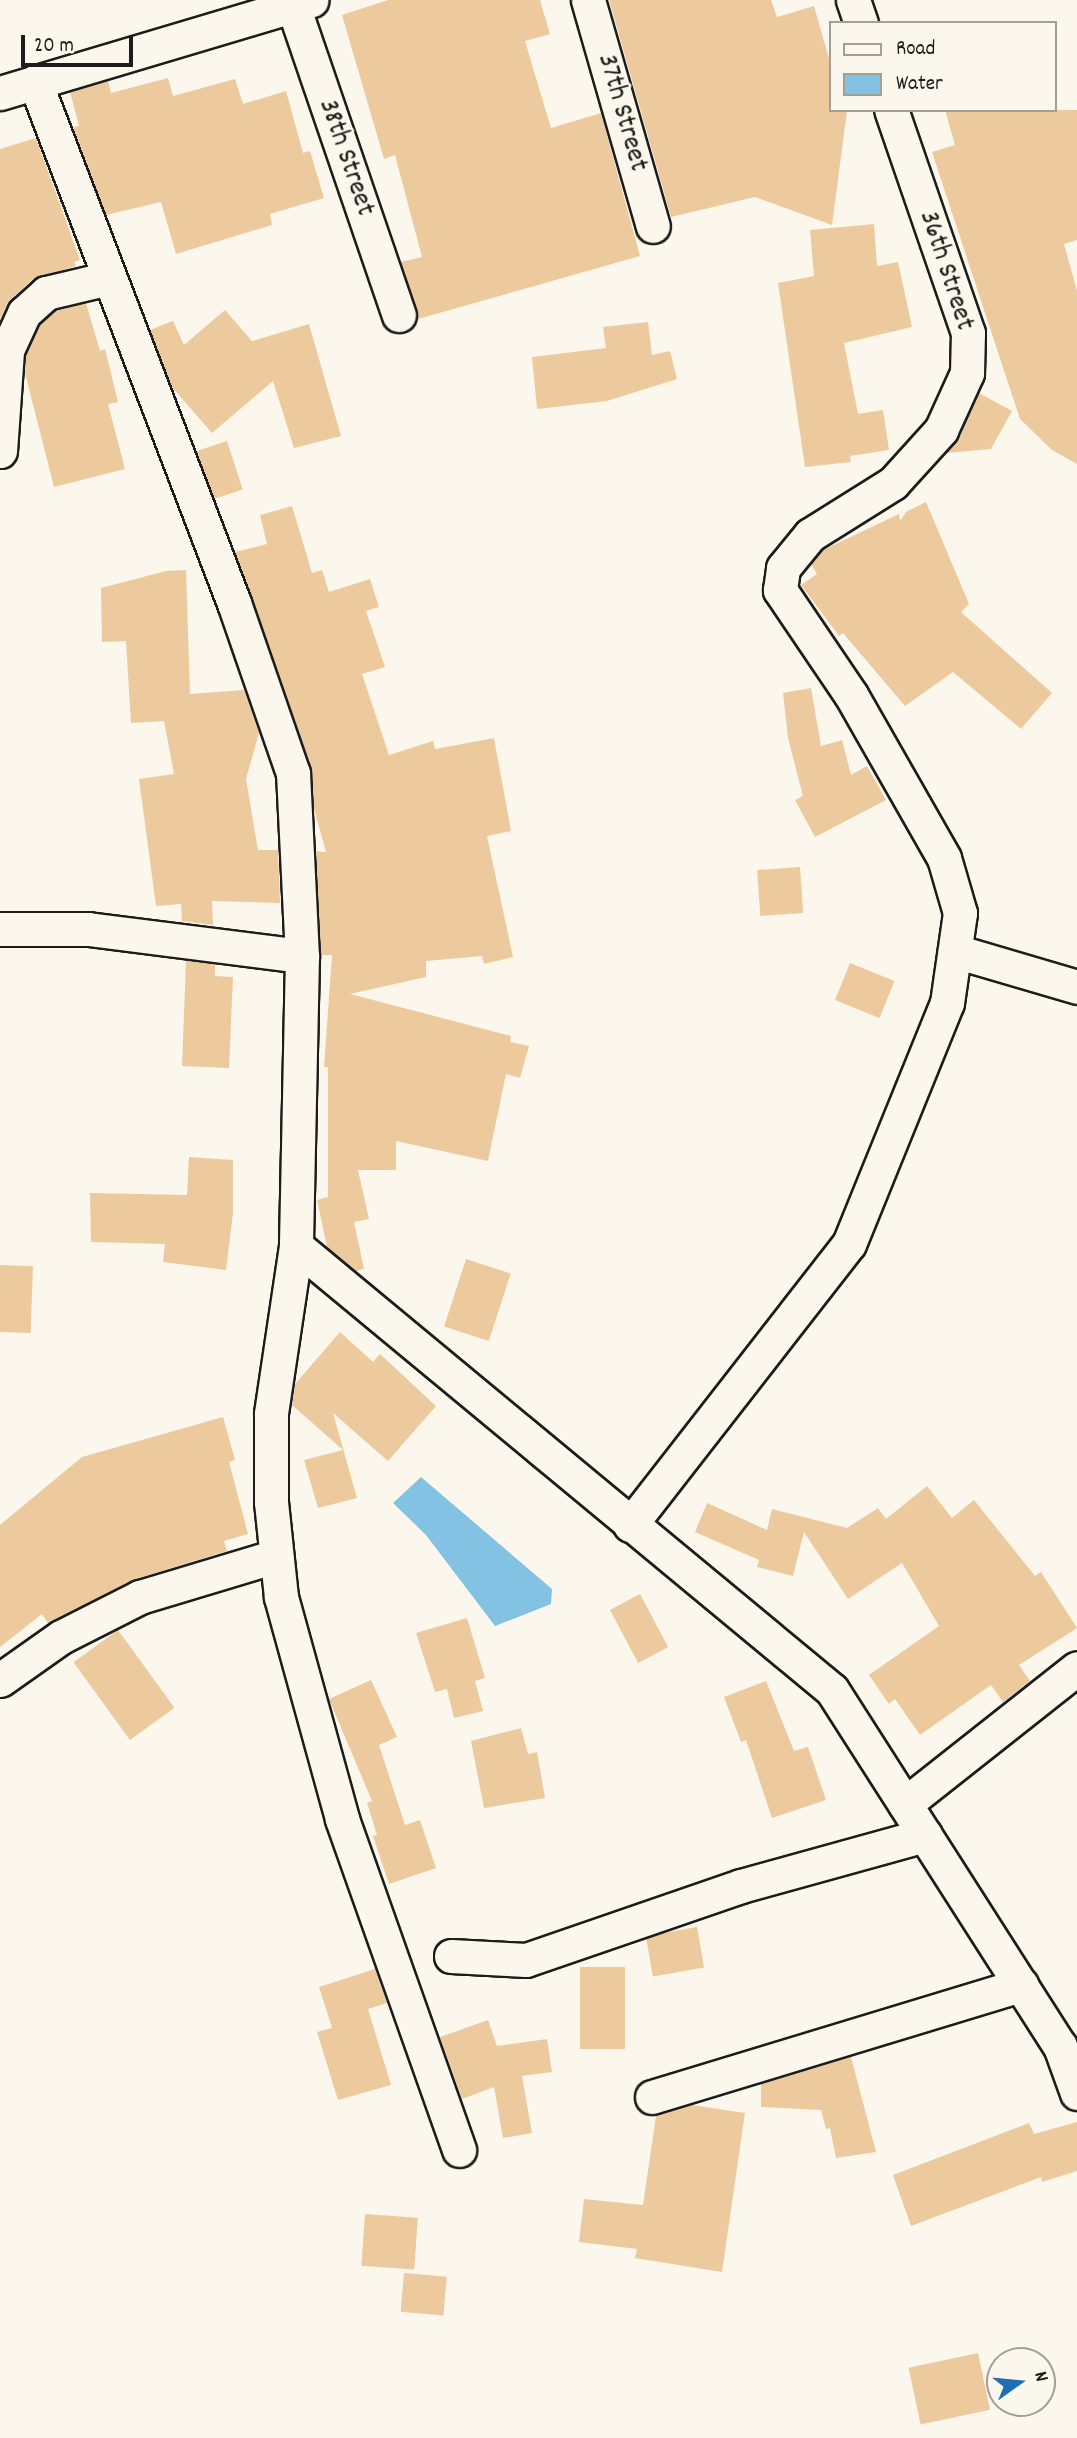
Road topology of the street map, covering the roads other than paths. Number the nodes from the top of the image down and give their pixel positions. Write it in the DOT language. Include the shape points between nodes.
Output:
graph roads {
  1 [pos="588,0"];
  2 [pos="853,0"];
  3 [pos="298,2"];
  4 [pos="860,21"];
  5 [pos="35,82"];
  6 [pos="0,93"];
  7 [pos="892,112"];
  8 [pos="653,226"];
  9 [pos="109,278"];
  10 [pos="399,315"];
  11 [pos="0,452"];
  12 [pos="0,929"];
  13 [pos="955,951"];
  14 [pos="302,956"];
  15 [pos="1077,986"];
  16 [pos="296,1246"];
  17 [pos="630,1525"];
  18 [pos="276,1556"];
  19 [pos="1077,1668"];
  20 [pos="0,1680"];
  21 [pos="905,1804"];
  22 [pos="925,1835"];
  23 [pos="451,1956"];
  24 [pos="1021,1985"];
  25 [pos="1077,2093"];
  26 [pos="652,2096"];
  27 [pos="459,2150"];
  1 -- 8 [label="street, 37th Street"];
  2 -- 4 [label="street"];
  3 -- 5 [label="street"];
  3 -- 10 [label="street, 38th Street"];
  5 -- 6 [label="street"];
  5 -- 9 [label="street"];
  7 -- 13 [label="street, 36th Street" via="968,333 967,373 941,430 893,483 810,536 783,568 780,590 851,695 944,858 960,913"];
  9 -- 11 [label="street" via="46,293 24,313 7,350"];
  9 -- 14 [label="street" via="234,603 293,773"];
  12 -- 14 [label="street" via="88,929"];
  13 -- 15 [label="street"];
  13 -- 17 [label="street, 36th Street" via="947,1003 849,1244"];
  14 -- 16 [label="street"];
  16 -- 17 [label="street"];
  16 -- 18 [label="street" via="271,1415"];
  17 -- 21 [label="street" via="832,1690"];
  18 -- 20 [label="street" via="140,1597 61,1637"];
  18 -- 27 [label="street" via="281,1597 342,1819"];
  19 -- 21 [label="street"];
  21 -- 22 [label="street"];
  22 -- 23 [label="street" via="741,1886 526,1961"];
  22 -- 24 [label="street"];
  24 -- 25 [label="street" via="1059,2046"];
  24 -- 26 [label="street"];
}
